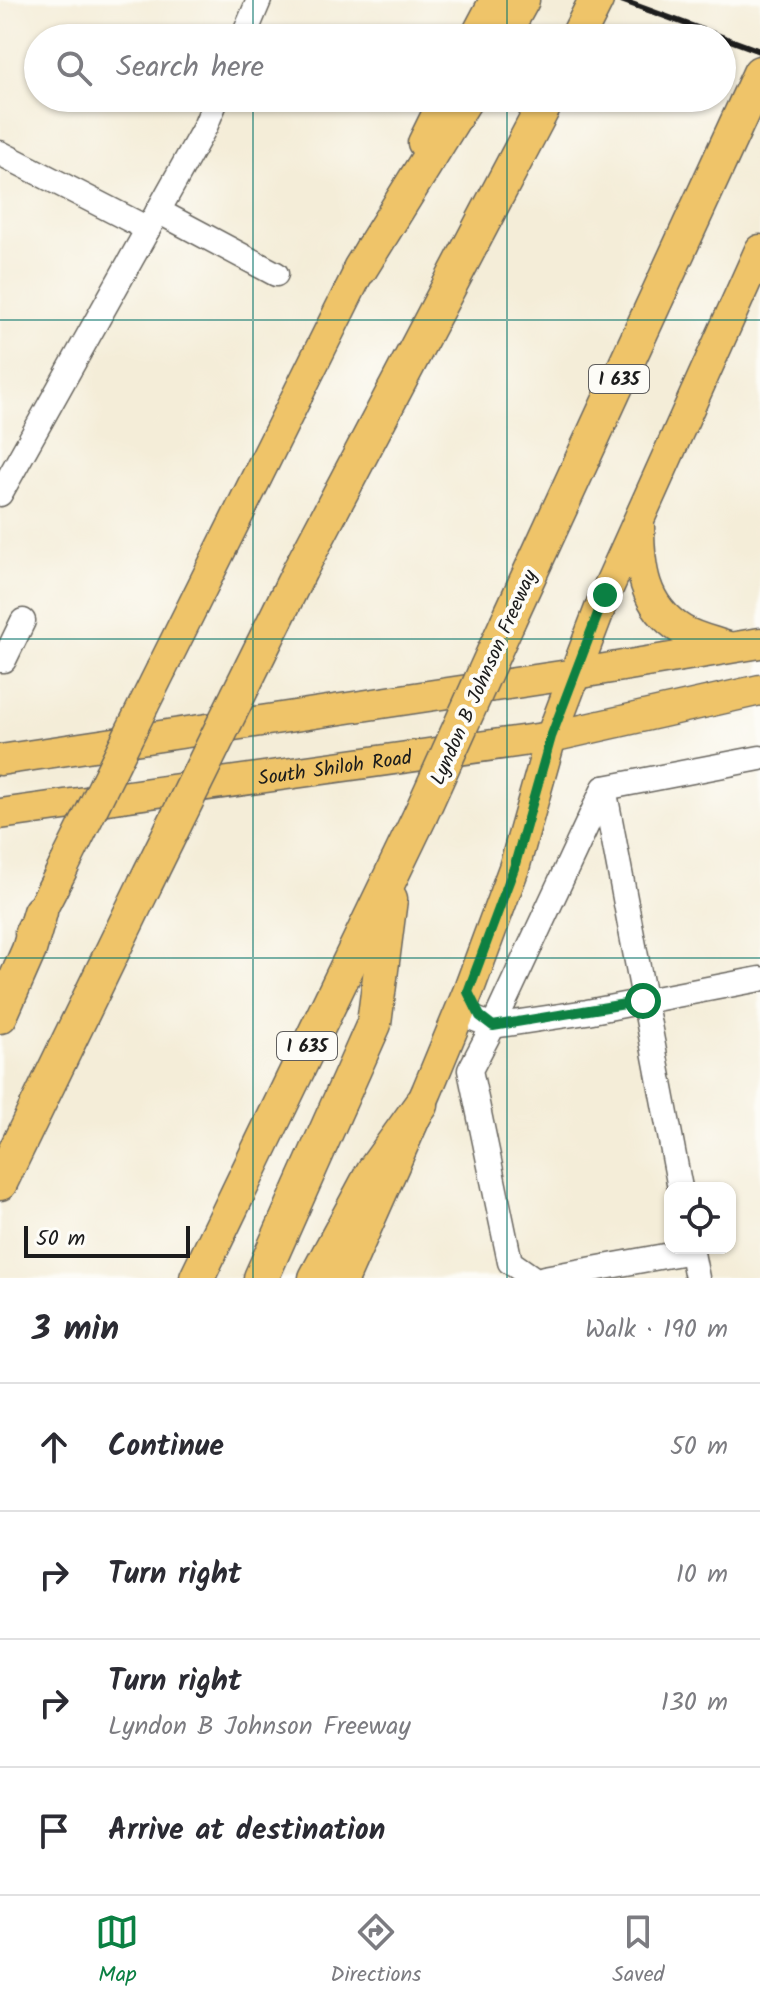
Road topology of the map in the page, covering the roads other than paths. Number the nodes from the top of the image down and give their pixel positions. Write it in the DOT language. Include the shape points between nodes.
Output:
graph roads {
  1 [pos="259,0"];
  2 [pos="522,0"];
  3 [pos="596,0"];
  4 [pos="249,24"];
  5 [pos="489,24"];
  6 [pos="584,24"];
  7 [pos="760,73"];
  8 [pos="211,112"];
  9 [pos="438,112"];
  10 [pos="457,112"];
  11 [pos="540,112"];
  12 [pos="0,153"];
  13 [pos="153,220"];
  14 [pos="760,250"];
  15 [pos="360,269"];
  16 [pos="276,274"];
  17 [pos="0,494"];
  18 [pos="639,521"];
  19 [pos="23,621"];
  20 [pos="760,643"];
  21 [pos="730,648"];
  22 [pos="0,660"];
  23 [pos="575,674"];
  24 [pos="760,690"];
  25 [pos="551,737"];
  26 [pos="760,758"];
  27 [pos="0,760"];
  28 [pos="604,788"];
  29 [pos="0,814"];
  30 [pos="394,869"];
  31 [pos="40,912"];
  32 [pos="760,979"];
  33 [pos="0,991"];
  34 [pos="643,1001"];
  35 [pos="464,1002"];
  36 [pos="0,1016"];
  37 [pos="493,1026"];
  38 [pos="421,1105"];
  39 [pos="679,1182"];
  40 [pos="0,1183"];
  41 [pos="666,1254"];
  42 [pos="693,1254"];
  43 [pos="197,1278"];
  44 [pos="261,1278"];
  45 [pos="316,1278"];
  46 [pos="344,1278"];
  47 [pos="533,1278"];
  48 [pos="544,1278"];
  49 [pos="697,1278"];
  1 -- 4 [label="lane"];
  2 -- 5 [label="highway"];
  3 -- 6 [label="highway"];
  7 -- 30 [label="highway, Lyndon B Johnson Freeway / I 635, bridge"];
  8 -- 13 [label="lane"];
  9 -- 15 [label="main road"];
  10 -- 15 [label="highway"];
  11 -- 40 [label="highway, bridge" via="300,570"];
  12 -- 13 [label="lane"];
  13 -- 16 [label="lane"];
  13 -- 17 [label="lane"];
  14 -- 18 [label="main road"];
  15 -- 31 [label="main road, bridge"];
  18 -- 21 [label="main road" via="639,563 661,612 682,630"];
  18 -- 23 [label="main road"];
  19 -- 22 [label="lane"];
  20 -- 21 [label="main road"];
  21 -- 23 [label="main road"];
  23 -- 25 [label="main road"];
  23 -- 27 [label="main road"];
  24 -- 25 [label="main road, South Shiloh Road"];
  25 -- 29 [label="main road, South Shiloh Road"];
  25 -- 35 [label="main road" via="514,868"];
  26 -- 28 [label="lane"];
  28 -- 34 [label="lane"];
  28 -- 37 [label="lane"];
  30 -- 43 [label="highway, Lyndon B Johnson Freeway / I 635"];
  30 -- 44 [label="highway" via="374,1024"];
  31 -- 33 [label="main road"];
  31 -- 36 [label="highway"];
  32 -- 34 [label="lane"];
  34 -- 37 [label="lane"];
  34 -- 39 [label="lane"];
  35 -- 37 [label="lane"];
  35 -- 38 [label="main road"];
  37 -- 47 [label="lane" via="470,1070 510,1262"];
  38 -- 45 [label="highway" via="373,1172"];
  38 -- 46 [label="main road"];
  41 -- 48 [label="lane"];
  42 -- 49 [label="lane"];
}
